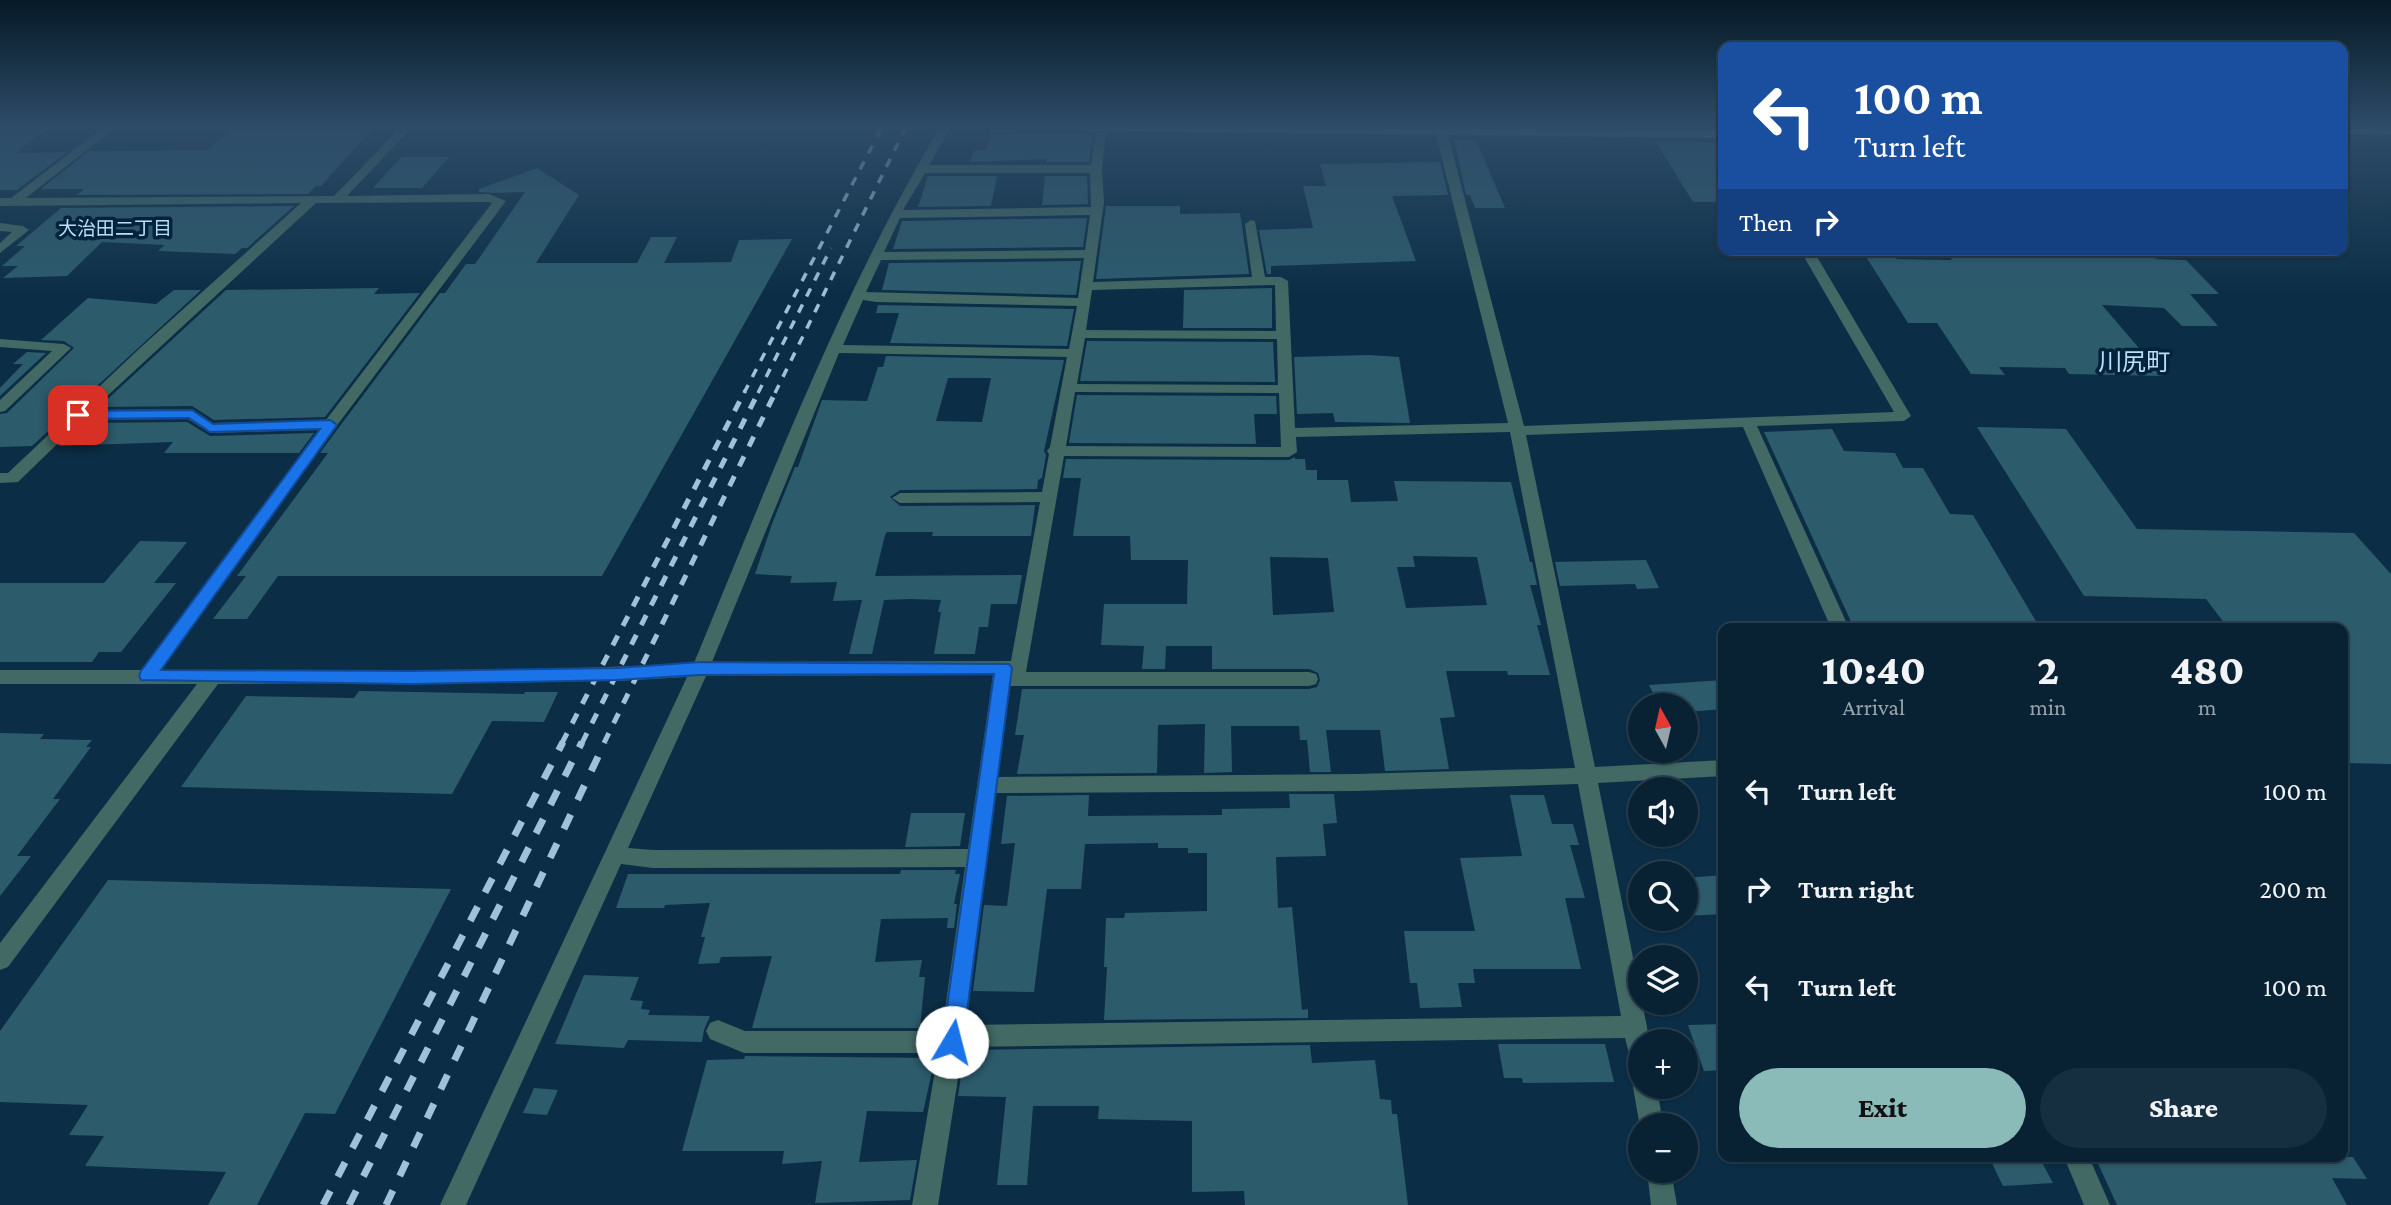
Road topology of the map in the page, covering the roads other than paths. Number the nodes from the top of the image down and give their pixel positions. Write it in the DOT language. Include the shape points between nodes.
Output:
graph roads {
  1 [pos="38,183"];
  2 [pos="352,183"];
  3 [pos="911,183"];
  4 [pos="1096,183"];
  5 [pos="1454,183"];
  6 [pos="338,198"];
  7 [pos="311,201"];
  8 [pos="0,202"];
  9 [pos="14,202"];
  10 [pos="1097,211"];
  11 [pos="0,212"];
  12 [pos="895,214"];
  13 [pos="1251,224"];
  14 [pos="0,227"];
  15 [pos="0,249"];
  16 [pos="1090,254"];
  17 [pos="877,256"];
  18 [pos="1810,256"];
  19 [pos="1259,281"];
  20 [pos="1085,294"];
  21 [pos="859,295"];
  22 [pos="1077,334"];
  23 [pos="1285,335"];
  24 [pos="0,343"];
  25 [pos="834,349"];
  26 [pos="1073,353"];
  27 [pos="1067,388"];
  28 [pos="1286,389"];
  29 [pos="0,408"];
  30 [pos="78,415"];
  31 [pos="1748,422"];
  32 [pos="330,425"];
  33 [pos="1517,429"];
  34 [pos="1288,433"];
  35 [pos="1055,451"];
  36 [pos="0,478"];
  37 [pos="1049,497"];
  38 [pos="900,498"];
  39 [pos="1838,623"];
  40 [pos="700,668"];
  41 [pos="1003,674"];
  42 [pos="147,676"];
  43 [pos="0,677"];
  44 [pos="212,678"];
  45 [pos="1309,679"];
  46 [pos="1718,768"];
  47 [pos="1586,777"];
  48 [pos="987,785"];
  49 [pos="614,855"];
  50 [pos="979,858"];
  51 [pos="0,960"];
  52 [pos="1635,1027"];
  53 [pos="719,1031"];
  54 [pos="953,1039"];
  55 [pos="2078,1162"];
  56 [pos="1661,1183"];
  57 [pos="453,1205"];
  58 [pos="925,1205"];
  59 [pos="1664,1205"];
  60 [pos="2097,1205"];
  1 -- 9 [label="street"];
  2 -- 6 [label="street"];
  3 -- 12 [label="street"];
  4 -- 10 [label="street"];
  5 -- 33 [label="street"];
  6 -- 7 [label="street"];
  6 -- 32 [label="street" via="500,201"];
  7 -- 9 [label="street"];
  7 -- 30 [label="street"];
  8 -- 9 [label="street"];
  9 -- 11 [label="street"];
  10 -- 12 [label="street"];
  10 -- 16 [label="street"];
  12 -- 17 [label="street"];
  13 -- 19 [label="street"];
  14 -- 15 [label="street" via="23,230"];
  16 -- 17 [label="street"];
  16 -- 20 [label="street"];
  17 -- 21 [label="street"];
  18 -- 31 [label="street" via="1904,416"];
  19 -- 20 [label="street"];
  19 -- 23 [label="street" via="1281,281"];
  20 -- 21 [label="street"];
  20 -- 22 [label="street"];
  21 -- 25 [label="street"];
  22 -- 23 [label="street"];
  22 -- 26 [label="street"];
  23 -- 28 [label="street"];
  24 -- 29 [label="street" via="64,348"];
  25 -- 26 [label="street"];
  25 -- 40 [label="street"];
  26 -- 27 [label="street"];
  27 -- 28 [label="street"];
  27 -- 35 [label="street"];
  28 -- 34 [label="street"];
  30 -- 32 [label="street" via="192,414 210,428"];
  30 -- 36 [label="street" via="12,478"];
  31 -- 33 [label="street"];
  31 -- 39 [label="street"];
  32 -- 42 [label="street"];
  33 -- 34 [label="street"];
  33 -- 47 [label="street"];
  34 -- 35 [label="street" via="1289,452"];
  35 -- 37 [label="street"];
  37 -- 38 [label="street"];
  37 -- 41 [label="street" via="1019,668"];
  40 -- 41 [label="street"];
  40 -- 44 [label="street" via="617,674"];
  40 -- 49 [label="street"];
  41 -- 45 [label="street"];
  41 -- 48 [label="street"];
  42 -- 43 [label="street"];
  42 -- 44 [label="street"];
  44 -- 51 [label="street"];
  46 -- 47 [label="street"];
  47 -- 48 [label="street" via="1299,785"];
  47 -- 52 [label="street"];
  48 -- 50 [label="street"];
  49 -- 50 [label="street" via="653,859"];
  49 -- 57 [label="street"];
  50 -- 54 [label="street"];
  52 -- 54 [label="street"];
  53 -- 54 [label="street" via="744,1042"];
  54 -- 58 [label="street"];
  55 -- 60 [label="street"];
  56 -- 59 [label="street"];
}
